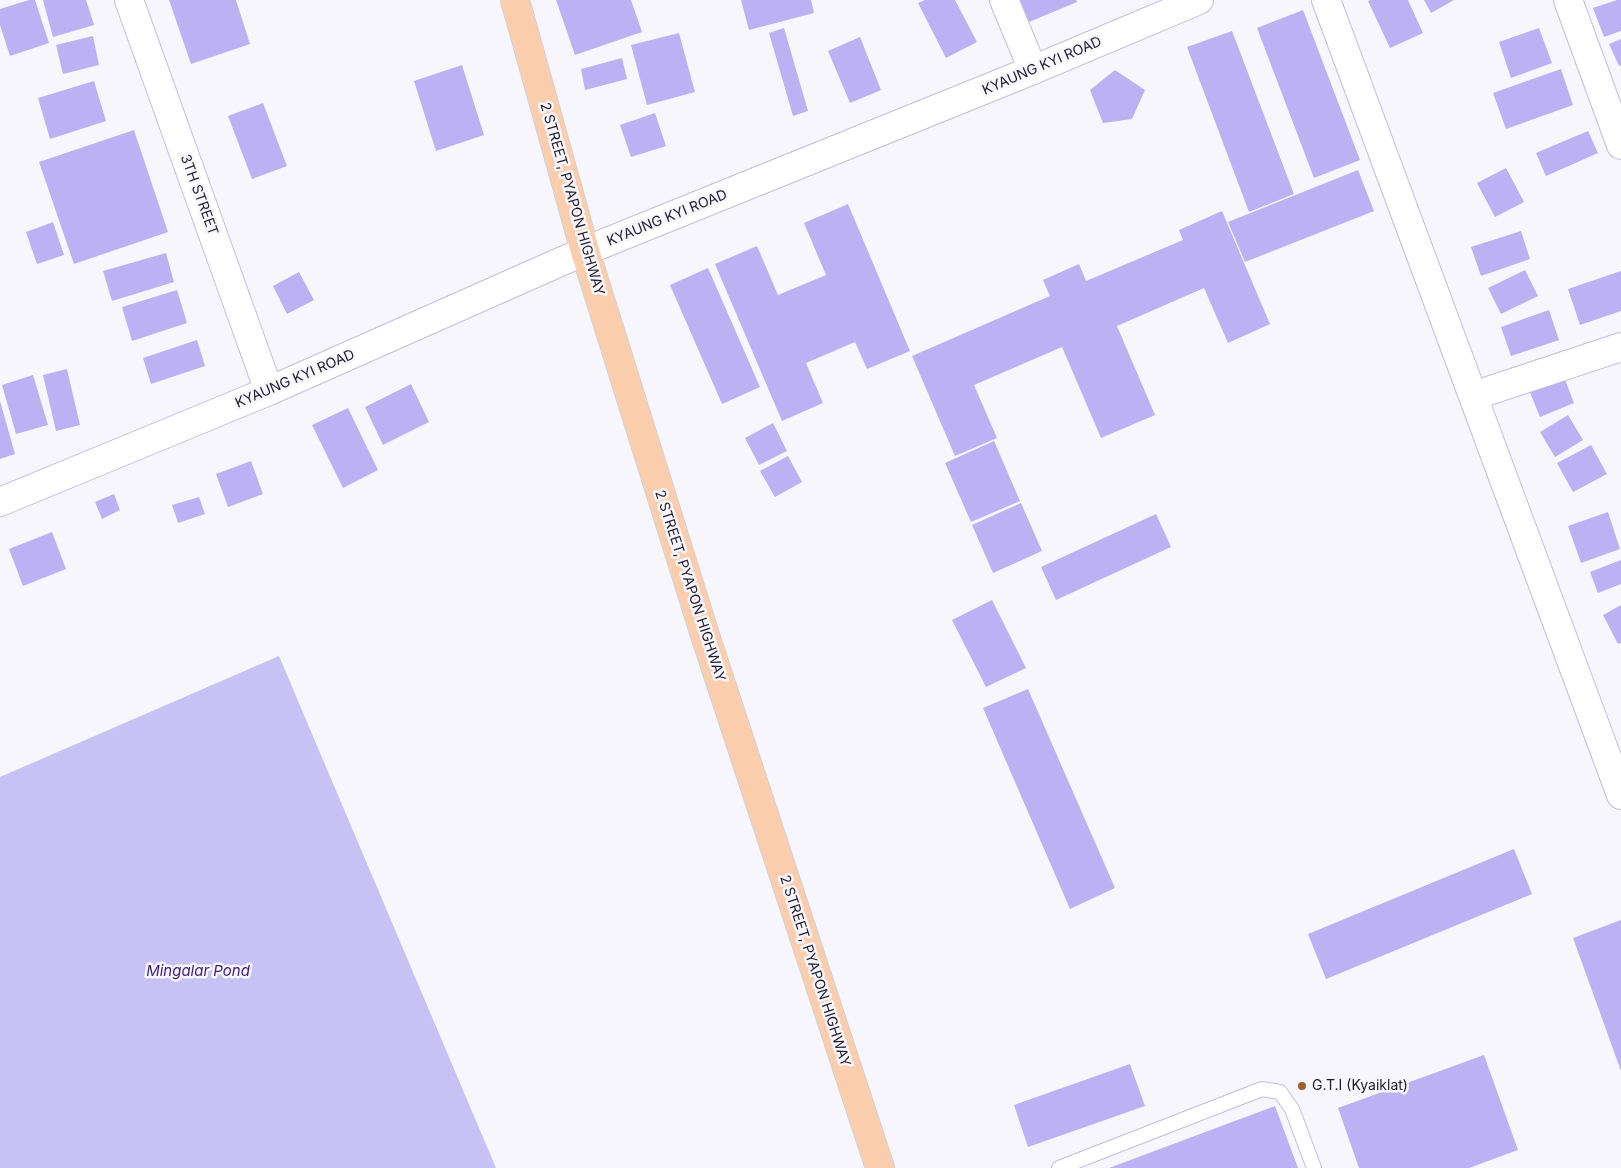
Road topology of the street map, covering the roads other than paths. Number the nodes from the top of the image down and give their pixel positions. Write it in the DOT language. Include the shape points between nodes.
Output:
graph roads {
  1 [pos="129,0"];
  2 [pos="515,0"];
  3 [pos="1004,0"];
  4 [pos="1199,0"];
  5 [pos="1326,0"];
  6 [pos="1568,0"];
  7 [pos="1033,70"];
  8 [pos="1621,145"];
  9 [pos="585,251"];
  10 [pos="1621,347"];
  11 [pos="269,391"];
  12 [pos="1473,396"];
  13 [pos="0,502"];
  14 [pos="1611,736"];
  15 [pos="1621,794"];
  16 [pos="880,1168"];
  17 [pos="1059,1168"];
  18 [pos="1314,1168"];
  1 -- 11 [label="street, 3TH STREET"];
  2 -- 9 [label="main road, 2 STREET, PYAPON HIGHWAY"];
  3 -- 7 [label="street"];
  4 -- 7 [label="street, KYAUNG KYI ROAD"];
  5 -- 12 [label="street"];
  6 -- 8 [label="street"];
  7 -- 9 [label="street, KYAUNG KYI ROAD"];
  9 -- 11 [label="street, KYAUNG KYI ROAD"];
  9 -- 16 [label="main road, 2 STREET, PYAPON HIGHWAY" via="707,642"];
  10 -- 12 [label="street"];
  11 -- 13 [label="street, KYAUNG KYI ROAD"];
  12 -- 14 [label="street"];
  14 -- 15 [label="street"];
  17 -- 18 [label="lane" via="1262,1089 1280,1092 1292,1109"];
}
